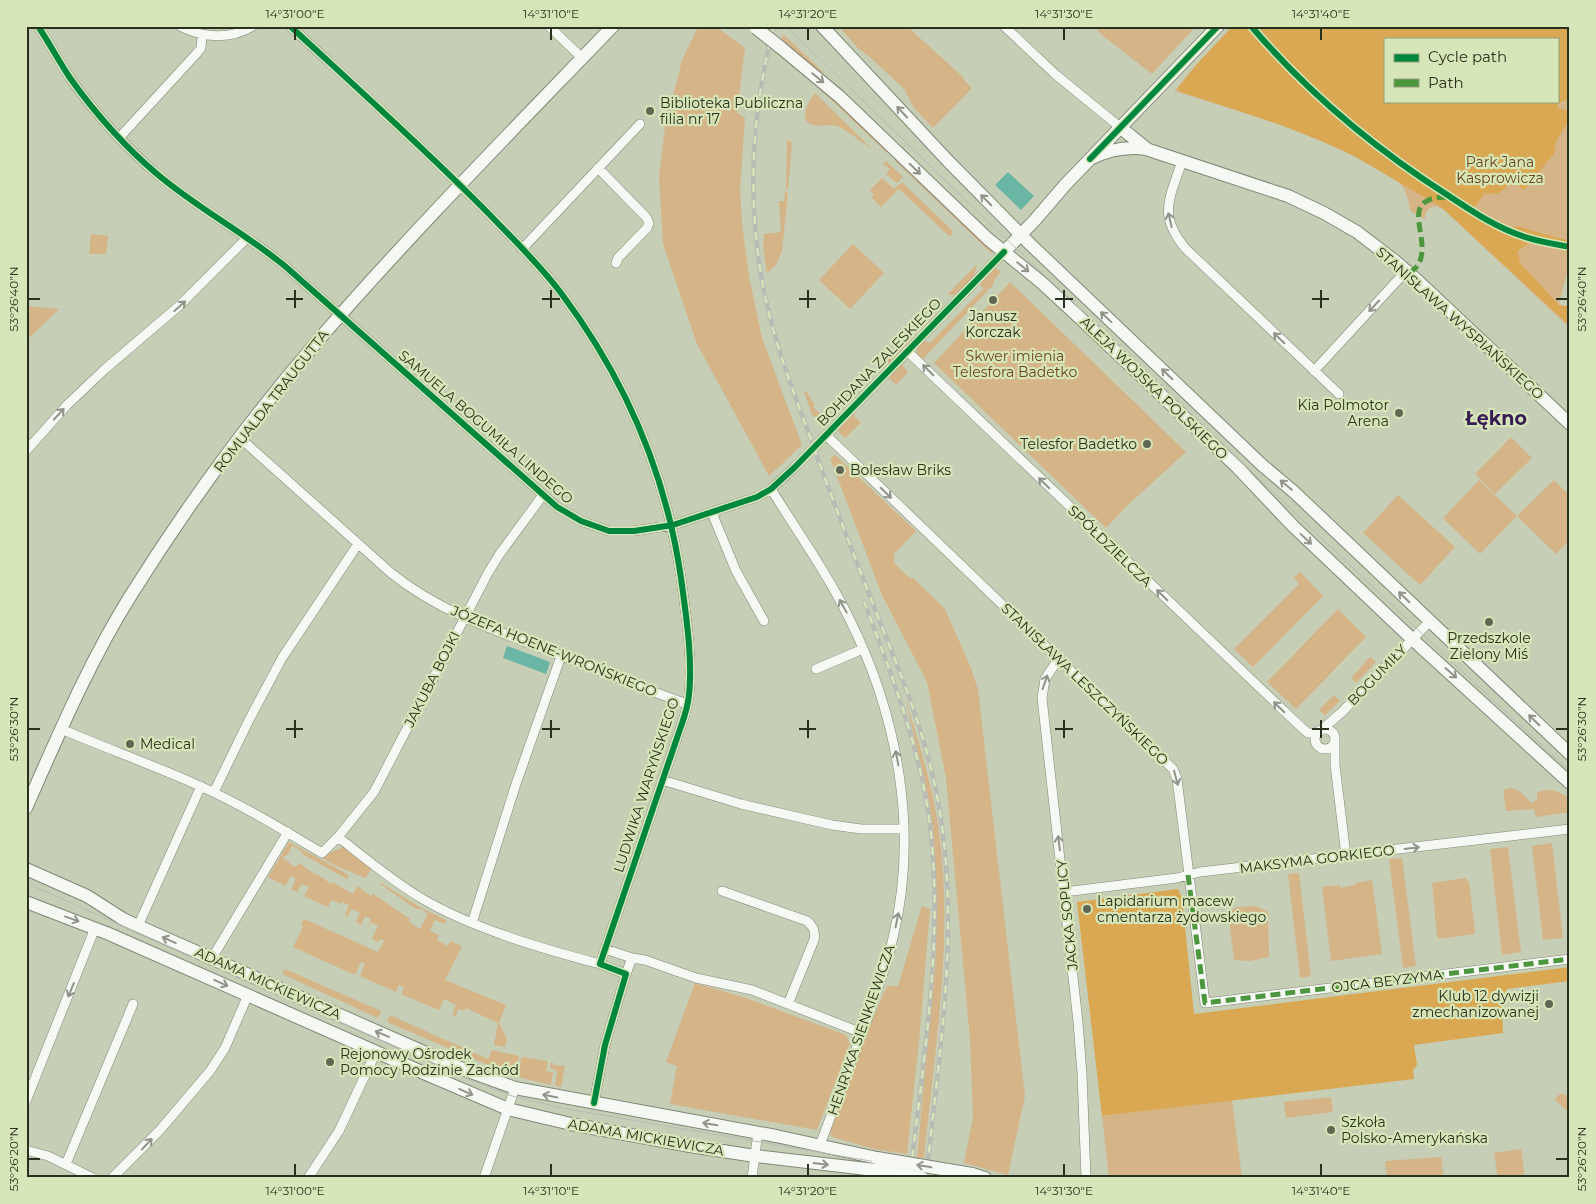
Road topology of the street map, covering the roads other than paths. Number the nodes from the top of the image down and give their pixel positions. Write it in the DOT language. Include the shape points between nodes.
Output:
graph roads {
  1 [pos="38,26"];
  2 [pos="180,26"];
  3 [pos="254,26"];
  4 [pos="290,26"];
  5 [pos="549,26"];
  6 [pos="613,26"];
  7 [pos="822,26"];
  8 [pos="1004,26"];
  9 [pos="1218,26"];
  10 [pos="755,27"];
  11 [pos="202,35"];
  12 [pos="582,58"];
  13 [pos="640,124"];
  14 [pos="1121,128"];
  15 [pos="119,138"];
  16 [pos="1152,151"];
  17 [pos="1090,160"];
  18 [pos="1182,161"];
  19 [pos="598,168"];
  20 [pos="460,185"];
  21 [pos="1021,235"];
  22 [pos="247,238"];
  23 [pos="522,249"];
  24 [pos="1004,252"];
  25 [pos="616,263"];
  26 [pos="1406,270"];
  27 [pos="340,316"];
  28 [pos="907,351"];
  29 [pos="1314,371"];
  30 [pos="1339,394"];
  31 [pos="1570,424"];
  32 [pos="826,435"];
  33 [pos="240,438"];
  34 [pos="26,450"];
  35 [pos="771,489"];
  36 [pos="544,495"];
  37 [pos="712,513"];
  38 [pos="672,525"];
  39 [pos="358,544"];
  40 [pos="464,617"];
  41 [pos="764,621"];
  42 [pos="1430,621"];
  43 [pos="1412,639"];
  44 [pos="863,649"];
  45 [pos="561,656"];
  46 [pos="1059,658"];
  47 [pos="816,669"];
  48 [pos="688,704"];
  49 [pos="1342,712"];
  50 [pos="61,729"];
  51 [pos="1319,732"];
  52 [pos="1334,737"];
  53 [pos="1319,747"];
  54 [pos="1570,754"];
  55 [pos="1335,765"];
  56 [pos="662,780"];
  57 [pos="1570,783"];
  58 [pos="201,786"];
  59 [pos="214,792"];
  60 [pos="26,808"];
  61 [pos="903,829"];
  62 [pos="1570,829"];
  63 [pos="288,832"];
  64 [pos="338,837"];
  65 [pos="1346,856"];
  66 [pos="26,869"];
  67 [pos="1188,875"];
  68 [pos="722,891"];
  69 [pos="1064,892"];
  70 [pos="26,902"];
  71 [pos="472,923"];
  72 [pos="138,926"];
  73 [pos="96,928"];
  74 [pos="605,949"];
  75 [pos="212,958"];
  76 [pos="632,958"];
  77 [pos="1570,959"];
  78 [pos="600,964"];
  79 [pos="626,974"];
  80 [pos="248,995"];
  81 [pos="1205,1003"];
  82 [pos="133,1004"];
  83 [pos="788,1004"];
  84 [pos="862,1033"];
  85 [pos="376,1052"];
  86 [pos="515,1088"];
  87 [pos="26,1101"];
  88 [pos="594,1103"];
  89 [pos="508,1109"];
  90 [pos="758,1132"];
  91 [pos="820,1145"];
  92 [pos="26,1150"];
  93 [pos="755,1156"];
  94 [pos="66,1164"];
  95 [pos="876,1164"];
  96 [pos="92,1178"];
  97 [pos="112,1178"];
  98 [pos="308,1178"];
  99 [pos="484,1178"];
  100 [pos="752,1178"];
  101 [pos="922,1178"];
  102 [pos="985,1178"];
  103 [pos="1086,1178"];
  1 -- 15 [label="street, SAMUELA BOGUMIŁA LINDEGO" via="86,100"];
  2 -- 11 [label="street"];
  3 -- 11 [label="street" via="233,34"];
  4 -- 20 [label="street, LUDWIKA WARYŃSKIEGO"];
  5 -- 12 [label="street"];
  6 -- 12 [label="street, ROMUALDA TRAUGUTTA"];
  21 -- 7 [label="street, ALEJA WOJSKA POLSKIEGO, one-way"];
  8 -- 14 [label="street" via="1055,74"];
  9 -- 14 [label="street, BOHDANA ZALESKIEGO"];
  10 -- 24 [label="street, ALEJA WOJSKA POLSKIEGO, one-way, bridge" via="840,97"];
  11 -- 15 [label="street" via="201,48 197,53"];
  12 -- 20 [label="street, ROMUALDA TRAUGUTTA"];
  13 -- 19 [label="street"];
  14 -- 16 [label="street, STANISŁAWA WYSPIAŃSKIEGO"];
  14 -- 17 [label="street, BOHDANA ZALESKIEGO"];
  15 -- 22 [label="street, SAMUELA BOGUMIŁA LINDEGO" via="183,195"];
  16 -- 17 [label="street, STANISŁAWA WYSPIAŃSKIEGO" via="1119,148"];
  16 -- 18 [label="street, STANISŁAWA WYSPIAŃSKIEGO"];
  17 -- 21 [label="street, BOHDANA ZALESKIEGO"];
  18 -- 26 [label="street, STANISŁAWA WYSPIAŃSKIEGO" via="1277,192 1314,208 1357,232"];
  29 -- 18 [label="street, one-way" via="1176,236 1169,220 1168,206"];
  19 -- 23 [label="street"];
  19 -- 25 [label="street" via="646,216 649,223"];
  20 -- 23 [label="street, LUDWIKA WARYŃSKIEGO"];
  20 -- 27 [label="street, ROMUALDA TRAUGUTTA"];
  21 -- 24 [label="street, BOHDANA ZALESKIEGO"];
  42 -- 21 [label="street, ALEJA WOJSKA POLSKIEGO, one-way"];
  22 -- 27 [label="street, SAMUELA BOGUMIŁA LINDEGO" via="286,267"];
  34 -- 22 [label="street, one-way" via="67,405 185,301"];
  23 -- 38 [label="street, LUDWIKA WARYŃSKIEGO" via="566,300 620,388 640,429"];
  24 -- 28 [label="street, BOHDANA ZALESKIEGO"];
  24 -- 43 [label="street, ALEJA WOJSKA POLSKIEGO, one-way" via="1080,318"];
  26 -- 29 [label="street, one-way"];
  26 -- 31 [label="street, STANISŁAWA WYSPIAŃSKIEGO"];
  27 -- 33 [label="street, ROMUALDA TRAUGUTTA"];
  27 -- 36 [label="street, SAMUELA BOGUMIŁA LINDEGO"];
  28 -- 32 [label="street, BOHDANA ZALESKIEGO"];
  51 -- 28 [label="street, SPÓŁDZIELCZA, one-way" via="1304,731"];
  29 -- 30 [label="street"];
  32 -- 35 [label="street, BOHDANA ZALESKIEGO"];
  32 -- 46 [label="street, STANISŁAWA LESZCZYŃSKIEGO, one-way"];
  33 -- 39 [label="street, JÓZEFA HOENE-WROŃSKIEGO"];
  33 -- 50 [label="street, ROMUALDA TRAUGUTTA" via="130,596"];
  35 -- 37 [label="street, SAMUELA BOGUMIŁA LINDEGO" via="751,500"];
  44 -- 35 [label="street, HENRYKA SIENKIEWICZA, one-way" via="840,601"];
  36 -- 38 [label="street, SAMUELA BOGUMIŁA LINDEGO" via="572,517 603,530 626,532"];
  36 -- 40 [label="street, JAKUBA BOJKI" via="499,555"];
  37 -- 38 [label="street, SAMUELA BOGUMIŁA LINDEGO"];
  37 -- 41 [label="street" via="736,571"];
  38 -- 48 [label="street, LUDWIKA WARYŃSKIEGO" via="687,631"];
  39 -- 40 [label="street, JÓZEFA HOENE-WROŃSKIEGO" via="407,586"];
  39 -- 59 [label="street" via="282,658"];
  40 -- 45 [label="street, JÓZEFA HOENE-WROŃSKIEGO"];
  40 -- 64 [label="street, JAKUBA BOJKI" via="374,792"];
  42 -- 43 [label="street"];
  54 -- 42 [label="street, ALEJA WOJSKA POLSKIEGO, one-way"];
  43 -- 49 [label="street, BOGUMIŁY"];
  43 -- 57 [label="street, ALEJA WOJSKA POLSKIEGO, one-way"];
  44 -- 47 [label="street"];
  61 -- 44 [label="street, HENRYKA SIENKIEWICZA, one-way" via="896,752"];
  45 -- 48 [label="street, JÓZEFA HOENE-WROŃSKIEGO"];
  45 -- 71 [label="street"];
  46 -- 67 [label="street, STANISŁAWA LESZCZYŃSKIEGO, one-way" via="1173,769 1177,779"];
  69 -- 46 [label="street, JACKA SOPLICY, one-way" via="1042,698 1045,679"];
  48 -- 56 [label="street, LUDWIKA WARYŃSKIEGO"];
  49 -- 51 [label="street, BOGUMIŁY"];
  49 -- 52 [label="street, BOGUMIŁY" via="1333,726"];
  50 -- 58 [label="street"];
  50 -- 60 [label="street, ROMUALDA TRAUGUTTA"];
  51 -- 52 [label="street" via="1326,730"];
  51 -- 53 [label="street" via="1315,740"];
  52 -- 53 [label="street" via="1334,744 1329,748"];
  52 -- 55 [label="street, BOGUMIŁY"];
  53 -- 55 [label="street"];
  55 -- 65 [label="street, BOGUMIŁY"];
  56 -- 61 [label="street" via="741,804 832,825"];
  56 -- 74 [label="street, LUDWIKA WARYŃSKIEGO"];
  58 -- 59 [label="street"];
  58 -- 72 [label="street"];
  59 -- 63 [label="street"];
  84 -- 61 [label="street, HENRYKA SIENKIEWICZA, one-way" via="887,963 898,915"];
  65 -- 62 [label="street, MAKSYMA GORKIEGO, one-way"];
  63 -- 64 [label="street, JAKUBA BOJKI" via="322,853"];
  63 -- 75 [label="street"];
  64 -- 71 [label="street" via="394,881"];
  65 -- 67 [label="street, MAKSYMA GORKIEGO"];
  66 -- 72 [label="street, ADAMA MICKIEWICZA" via="82,894"];
  67 -- 69 [label="street, MAKSYMA GORKIEGO"];
  67 -- 81 [label="street, STANISŁAWA LESZCZYŃSKIEGO"];
  68 -- 83 [label="street" via="807,921 814,928 815,936"];
  69 -- 103 [label="street, JACKA SOPLICY" via="1080,1048"];
  70 -- 73 [label="street, ADAMA MICKIEWICZA, one-way"];
  71 -- 78 [label="street"];
  75 -- 72 [label="street, ADAMA MICKIEWICZA, one-way"];
  73 -- 80 [label="street, ADAMA MICKIEWICZA, one-way"];
  73 -- 87 [label="street, one-way"];
  74 -- 76 [label="street"];
  74 -- 78 [label="street, LUDWIKA WARYŃSKIEGO"];
  86 -- 75 [label="street, ADAMA MICKIEWICZA, one-way" via="452,1064"];
  76 -- 79 [label="street"];
  76 -- 83 [label="street" via="696,978 752,990"];
  77 -- 81 [label="street, OJCA BEYZYMA"];
  78 -- 79 [label="street"];
  79 -- 88 [label="street" via="605,1045"];
  80 -- 85 [label="street, ADAMA MICKIEWICZA"];
  97 -- 80 [label="street, one-way" via="160,1130 210,1071 225,1048"];
  82 -- 94 [label="street"];
  83 -- 84 [label="street"];
  84 -- 91 [label="street, HENRYKA SIENKIEWICZA"];
  85 -- 89 [label="street, ADAMA MICKIEWICZA, one-way"];
  85 -- 98 [label="street" via="339,1131"];
  88 -- 86 [label="street, ADAMA MICKIEWICZA, one-way"];
  86 -- 89 [label="street"];
  90 -- 88 [label="street, ADAMA MICKIEWICZA, one-way"];
  89 -- 93 [label="street, ADAMA MICKIEWICZA" via="574,1125"];
  89 -- 99 [label="street"];
  90 -- 91 [label="street, ADAMA MICKIEWICZA"];
  90 -- 93 [label="street"];
  91 -- 95 [label="street, ADAMA MICKIEWICZA"];
  92 -- 94 [label="street"];
  93 -- 95 [label="street, ADAMA MICKIEWICZA, one-way"];
  93 -- 100 [label="street"];
  94 -- 96 [label="street"];
  95 -- 101 [label="street, ADAMA MICKIEWICZA, bridge"];
  102 -- 95 [label="street, ADAMA MICKIEWICZA, one-way, bridge"];
}
